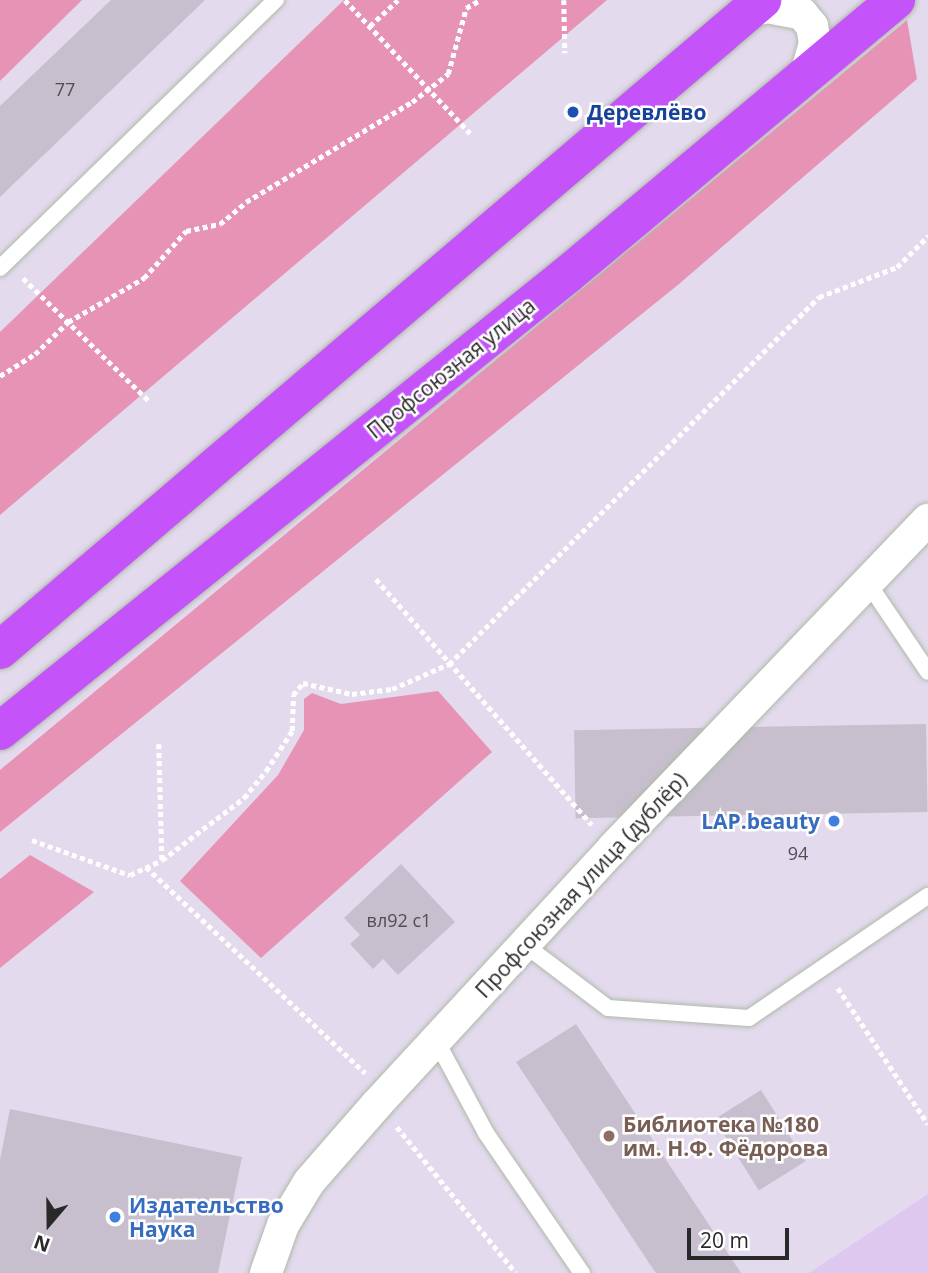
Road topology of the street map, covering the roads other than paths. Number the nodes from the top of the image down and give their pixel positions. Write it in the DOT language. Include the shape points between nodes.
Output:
graph roads {
  1 [pos="276,0"];
  2 [pos="896,0"];
  3 [pos="755,6"];
  4 [pos="805,78"];
  5 [pos="3,265"];
  6 [pos="928,520"];
  7 [pos="867,583"];
  8 [pos="0,650"];
  9 [pos="928,672"];
  10 [pos="0,731"];
  11 [pos="928,896"];
  12 [pos="525,945"];
  13 [pos="437,1042"];
  14 [pos="266,1273"];
  15 [pos="582,1273"];
  1 -- 5 [label="lane"];
  2 -- 4 [label="main road, Профсоюзная улица"];
  3 -- 4 [label="street" via="802,14 812,26 815,43"];
  3 -- 8 [label="main road"];
  4 -- 10 [label="main road, Профсоюзная улица"];
  6 -- 7 [label="street, Профсоюзная улица (дублёр)"];
  7 -- 9 [label="lane"];
  7 -- 12 [label="street, Профсоюзная улица (дублёр)"];
  11 -- 12 [label="lane" via="749,1018 608,1008"];
  12 -- 13 [label="street, Профсоюзная улица (дублёр)"];
  13 -- 14 [label="street, Профсоюзная улица (дублёр)" via="309,1182 283,1224"];
  13 -- 15 [label="lane" via="486,1133"];
}
